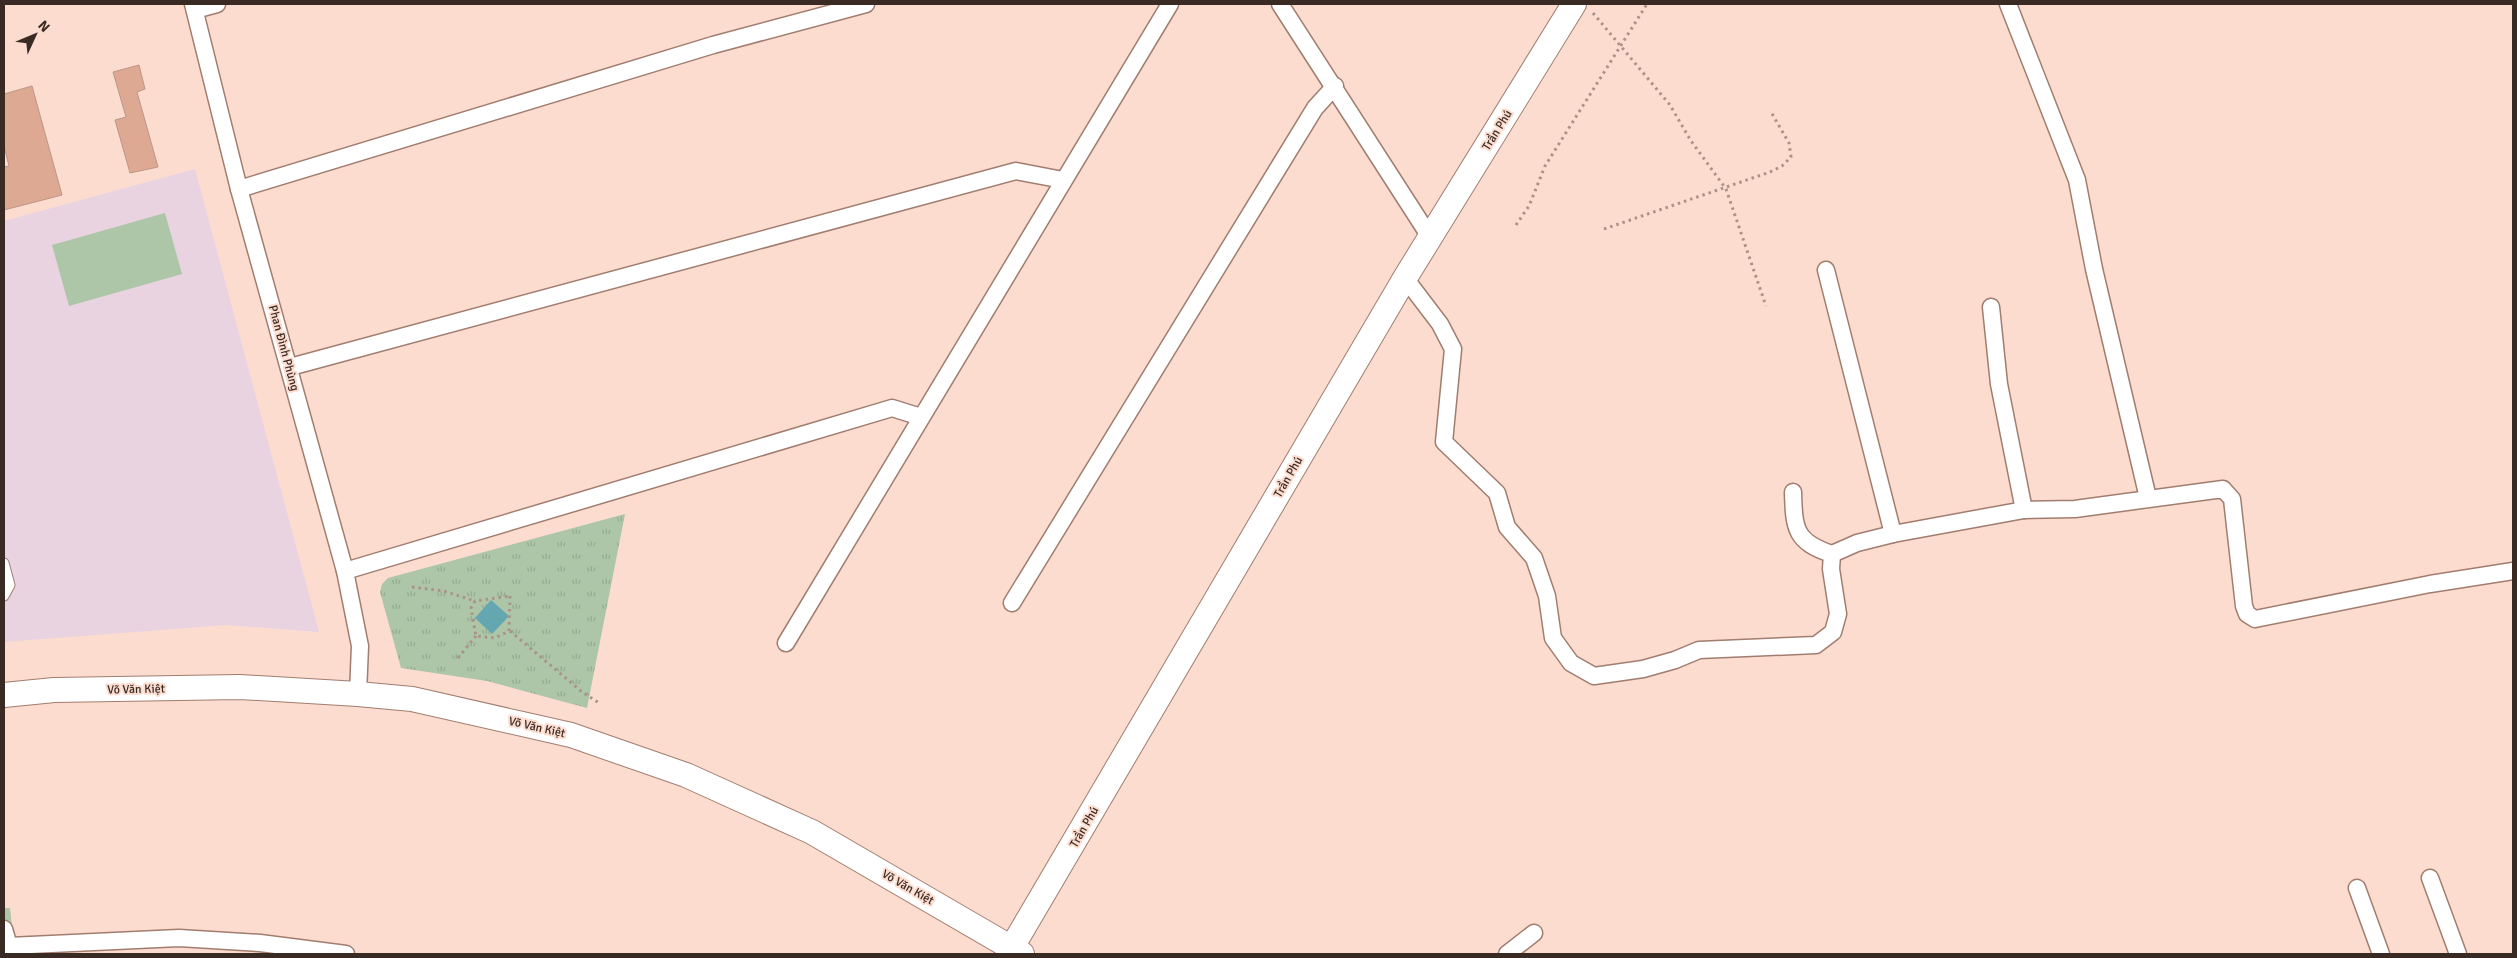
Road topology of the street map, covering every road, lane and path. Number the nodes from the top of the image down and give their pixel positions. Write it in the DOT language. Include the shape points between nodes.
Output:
graph roads {
  1 [pos="217,4"];
  2 [pos="866,4"];
  3 [pos="1170,4"];
  4 [pos="1280,4"];
  5 [pos="1647,4"];
  6 [pos="2008,4"];
  7 [pos="194,7"];
  8 [pos="1582,7"];
  9 [pos="1621,45"];
  10 [pos="1335,86"];
  11 [pos="1771,112"];
  12 [pos="1062,180"];
  13 [pos="239,189"];
  14 [pos="1726,189"];
  15 [pos="1516,225"];
  16 [pos="1604,229"];
  17 [pos="1430,237"];
  18 [pos="1826,270"];
  19 [pos="1405,278"];
  20 [pos="1766,306"];
  21 [pos="1991,307"];
  22 [pos="290,366"];
  23 [pos="921,417"];
  24 [pos="1793,492"];
  25 [pos="2148,498"];
  26 [pos="2024,510"];
  27 [pos="1893,534"];
  28 [pos="1832,554"];
  29 [pos="4,563"];
  30 [pos="345,571"];
  31 [pos="2513,571"];
  32 [pos="412,587"];
  33 [pos="4,596"];
  34 [pos="475,601"];
  35 [pos="1012,603"];
  36 [pos="510,631"];
  37 [pos="476,636"];
  38 [pos="786,644"];
  39 [pos="458,658"];
  40 [pos="358,694"];
  41 [pos="4,695"];
  42 [pos="599,703"];
  43 [pos="2430,878"];
  44 [pos="2358,888"];
  45 [pos="4,929"];
  46 [pos="1534,933"];
  47 [pos="1014,952"];
  48 [pos="346,954"];
  49 [pos="1507,954"];
  50 [pos="2381,954"];
  51 [pos="2458,954"];
  1 -- 7 [label="street"];
  2 -- 13 [label="street" via="713,45"];
  3 -- 12 [label="street"];
  4 -- 10 [label="street"];
  5 -- 9 [label="path"];
  6 -- 25 [label="street" via="2077,180 2094,270"];
  7 -- 13 [label="street, Phan Đình Phùng"];
  8 -- 9 [label="path"];
  8 -- 17 [label="main road, Trần Phú"];
  9 -- 14 [label="path" via="1670,105"];
  9 -- 15 [label="path" via="1545,166 1529,206"];
  10 -- 17 [label="street"];
  10 -- 35 [label="street" via="1315,108"];
  11 -- 14 [label="path" via="1789,143 1791,157 1770,172"];
  12 -- 22 [label="street" via="1016,171"];
  12 -- 23 [label="street"];
  13 -- 22 [label="street, Phan Đình Phùng"];
  14 -- 16 [label="path"];
  14 -- 20 [label="path"];
  17 -- 19 [label="main road, Trần Phú"];
  18 -- 27 [label="street"];
  19 -- 28 [label="street" via="1440,324 1453,349 1444,442 1497,493 1507,527 1534,558 1547,596 1553,638 1570,663 1594,676 1644,669 1699,650 1816,645 1833,632 1838,614"];
  19 -- 47 [label="main road, Trần Phú"];
  21 -- 26 [label="street" via="1999,384"];
  22 -- 30 [label="street, Phan Đình Phùng"];
  23 -- 30 [label="street" via="892,408"];
  23 -- 38 [label="street"];
  24 -- 28 [label="street" via="1798,533 1804,542"];
  25 -- 26 [label="street" via="2075,509"];
  25 -- 31 [label="street" via="2222,489 2232,499 2244,606 2255,619"];
  26 -- 27 [label="street"];
  27 -- 28 [label="street" via="1857,543"];
  29 -- 33 [label="lane" via="10,585"];
  30 -- 40 [label="street, Phan Đình Phùng" via="360,646"];
  32 -- 34 [label="path" via="444,591"];
  34 -- 36 [label="path" via="510,596"];
  34 -- 37 [label="path" via="471,608"];
  36 -- 37 [label="path" via="495,638"];
  36 -- 42 [label="path"];
  37 -- 39 [label="path"];
  40 -- 41 [label="main road, Võ Văn Kiệt" via="240,687 54,690"];
  40 -- 47 [label="main road, Võ Văn Kiệt" via="412,699 571,735 686,775 812,832"];
  43 -- 51 [label="street"];
  44 -- 50 [label="street"];
  45 -- 48 [label="street" via="9,946 179,938 260,942"];
  46 -- 49 [label="street"];
}
